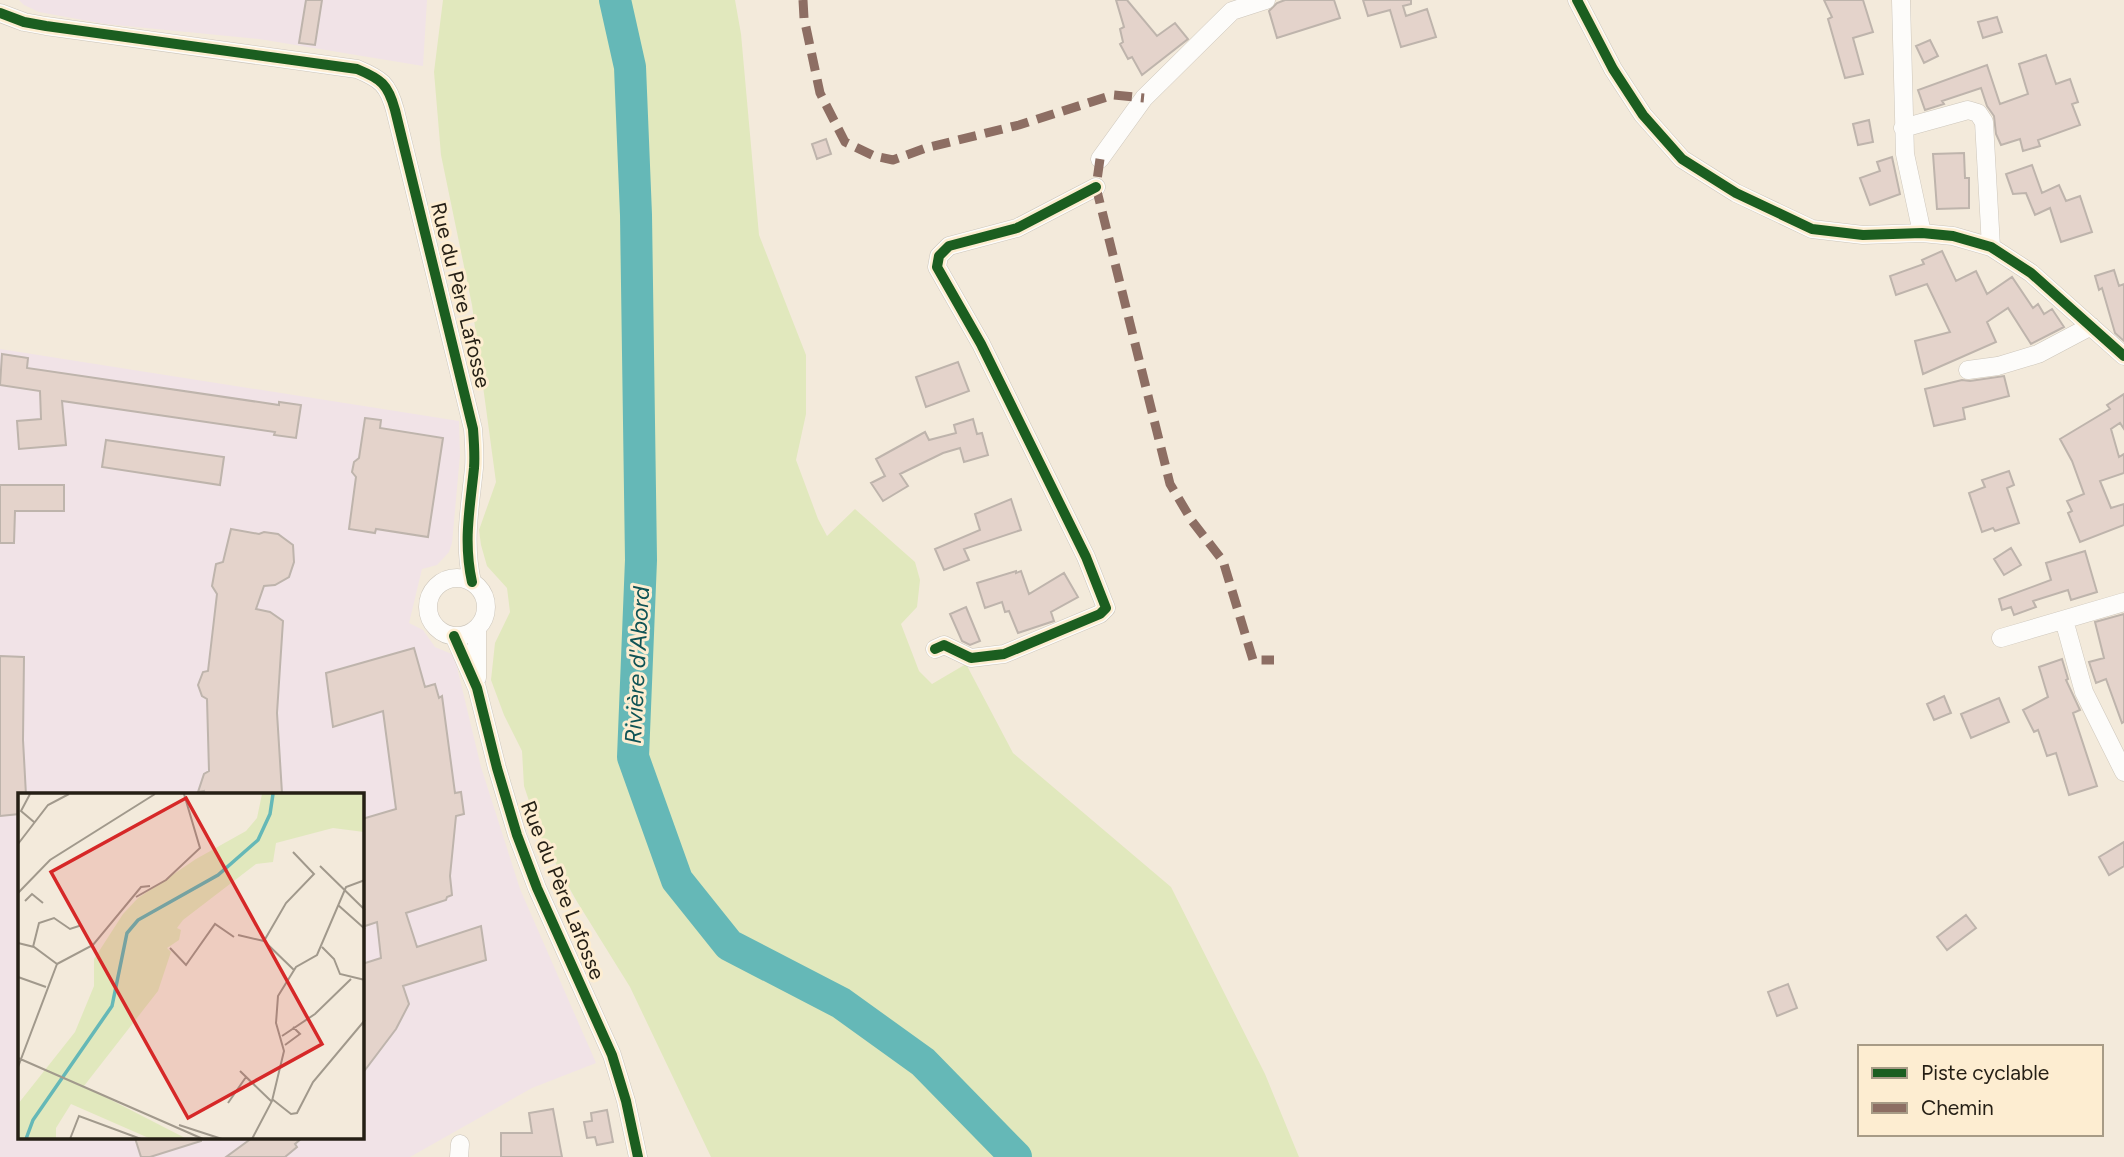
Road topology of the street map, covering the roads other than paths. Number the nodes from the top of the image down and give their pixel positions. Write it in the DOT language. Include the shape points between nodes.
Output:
graph roads {
  1 [pos="1266,0"];
  2 [pos="1577,0"];
  3 [pos="1901,0"];
  4 [pos="1229,6"];
  5 [pos="0,13"];
  6 [pos="1903,128"];
  7 [pos="1100,159"];
  8 [pos="1096,187"];
  9 [pos="1922,233"];
  10 [pos="1992,247"];
  11 [pos="2091,326"];
  12 [pos="2124,356"];
  13 [pos="1968,370"];
  14 [pos="467,523"];
  15 [pos="447,579"];
  16 [pos="472,582"];
  17 [pos="2124,602"];
  18 [pos="2064,620"];
  19 [pos="477,628"];
  20 [pos="454,636"];
  21 [pos="2001,638"];
  22 [pos="935,649"];
  23 [pos="477,688"];
  24 [pos="2124,772"];
  25 [pos="638,1157"];
  1 -- 4 [label="street"];
  2 -- 9 [label="street" via="1635,103 1682,159 1812,229 1863,235"];
  3 -- 6 [label="street"];
  4 -- 7 [label="street" via="1143,98"];
  5 -- 14 [label="street, Rue du Père Lafosse" via="84,32 327,63 357,69 387,87 474,429"];
  6 -- 9 [label="street" via="1907,170"];
  6 -- 10 [label="street" via="1968,110 1978,113 1984,122"];
  8 -- 22 [label="street" via="1017,228 949,246 939,256 937,267 999,381 1086,557 1106,608 1004,654 971,658 944,645"];
  9 -- 10 [label="street"];
  10 -- 11 [label="street" via="2031,273"];
  11 -- 12 [label="street"];
  11 -- 13 [label="street" via="2038,354"];
  14 -- 15 [label="street, Rue du Père Lafosse"];
  14 -- 16 [label="street, Rue du Père Lafosse"];
  15 -- 16 [label="street"];
  15 -- 20 [label="street" via="435,588 428,609 436,628"];
  16 -- 19 [label="street" via="486,604"];
  17 -- 18 [label="street"];
  18 -- 21 [label="street"];
  18 -- 24 [label="street" via="2084,692"];
  19 -- 20 [label="street"];
  19 -- 23 [label="street, Rue du Père Lafosse"];
  20 -- 23 [label="street, Rue du Père Lafosse"];
  23 -- 25 [label="street, Rue du Père Lafosse" via="517,835 612,1055"];
}
